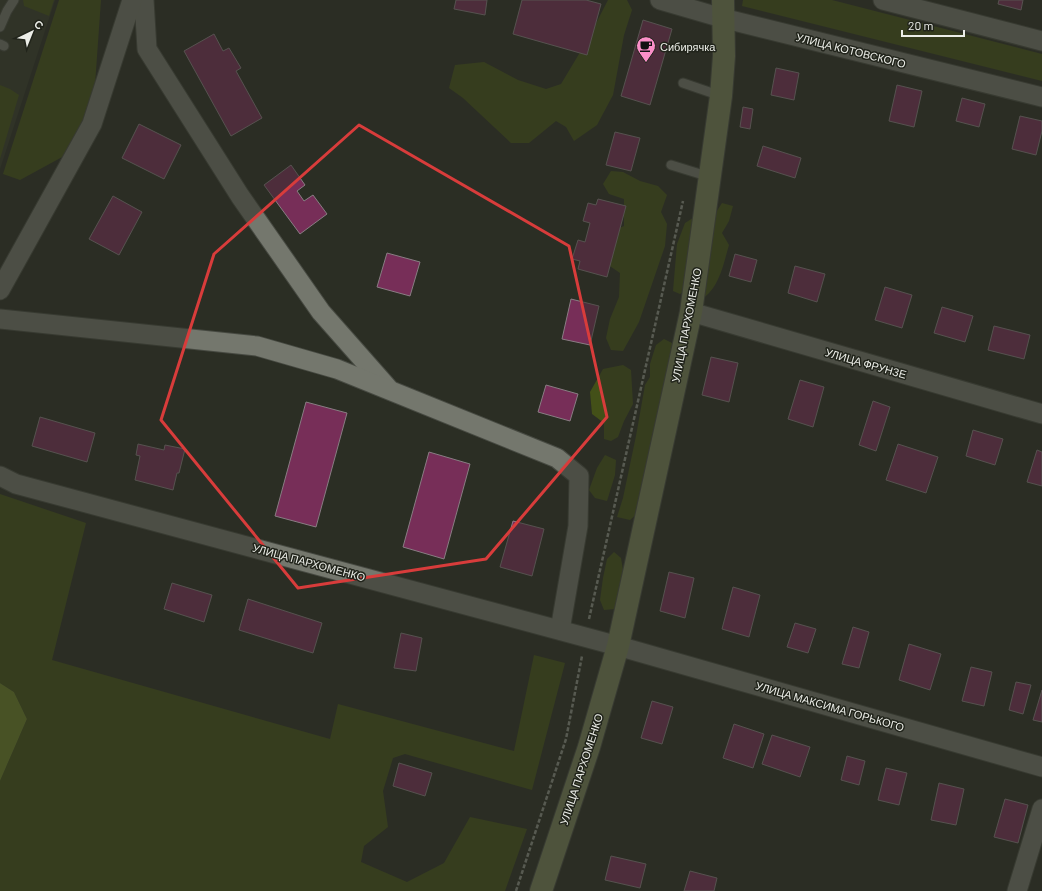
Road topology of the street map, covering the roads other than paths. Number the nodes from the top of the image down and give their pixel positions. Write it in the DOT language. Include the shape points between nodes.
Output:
graph roads {
  1 [pos="14,0"];
  2 [pos="132,0"];
  3 [pos="144,0"];
  4 [pos="660,0"];
  5 [pos="883,0"];
  6 [pos="723,9"];
  7 [pos="2,16"];
  8 [pos="0,28"];
  9 [pos="1042,41"];
  10 [pos="683,83"];
  11 [pos="721,96"];
  12 [pos="1042,97"];
  13 [pos="671,165"];
  14 [pos="710,177"];
  15 [pos="0,290"];
  16 [pos="691,312"];
  17 [pos="0,319"];
  18 [pos="390,390"];
  19 [pos="1042,414"];
  20 [pos="0,476"];
  21 [pos="560,630"];
  22 [pos="618,646"];
  23 [pos="1042,767"];
  24 [pos="1042,809"];
  25 [pos="541,891"];
  26 [pos="1017,891"];
  1 -- 7 [label="lane"];
  2 -- 15 [label="street" via="92,124"];
  3 -- 18 [label="street" via="148,49 240,196 321,312"];
  4 -- 6 [label="street, УЛИЦА КОТОВСКОГО"];
  5 -- 9 [label="street"];
  6 -- 11 [label="street, УЛИЦА ПАРХОМЕНКО" via="724,56"];
  6 -- 12 [label="street, УЛИЦА КОТОВСКОГО"];
  7 -- 8 [label="lane"];
  10 -- 11 [label="lane"];
  11 -- 14 [label="street, УЛИЦА ПАРХОМЕНКО"];
  13 -- 14 [label="lane"];
  14 -- 16 [label="street, УЛИЦА ПАРХОМЕНКО"];
  16 -- 19 [label="street, УЛИЦА ФРУНЗЕ"];
  16 -- 22 [label="street, УЛИЦА ПАРХОМЕНКО"];
  17 -- 18 [label="street" via="256,346 337,369"];
  18 -- 21 [label="street" via="557,458 578,476 578,526"];
  20 -- 21 [label="street, УЛИЦА ПАРХОМЕНКО" via="16,484"];
  21 -- 22 [label="street, УЛИЦА ПАРХОМЕНКО"];
  22 -- 23 [label="street, УЛИЦА МАКСИМА ГОРЬКОГО"];
  22 -- 25 [label="street, УЛИЦА ПАРХОМЕНКО" via="589,747"];
  24 -- 26 [label="street"];
}
